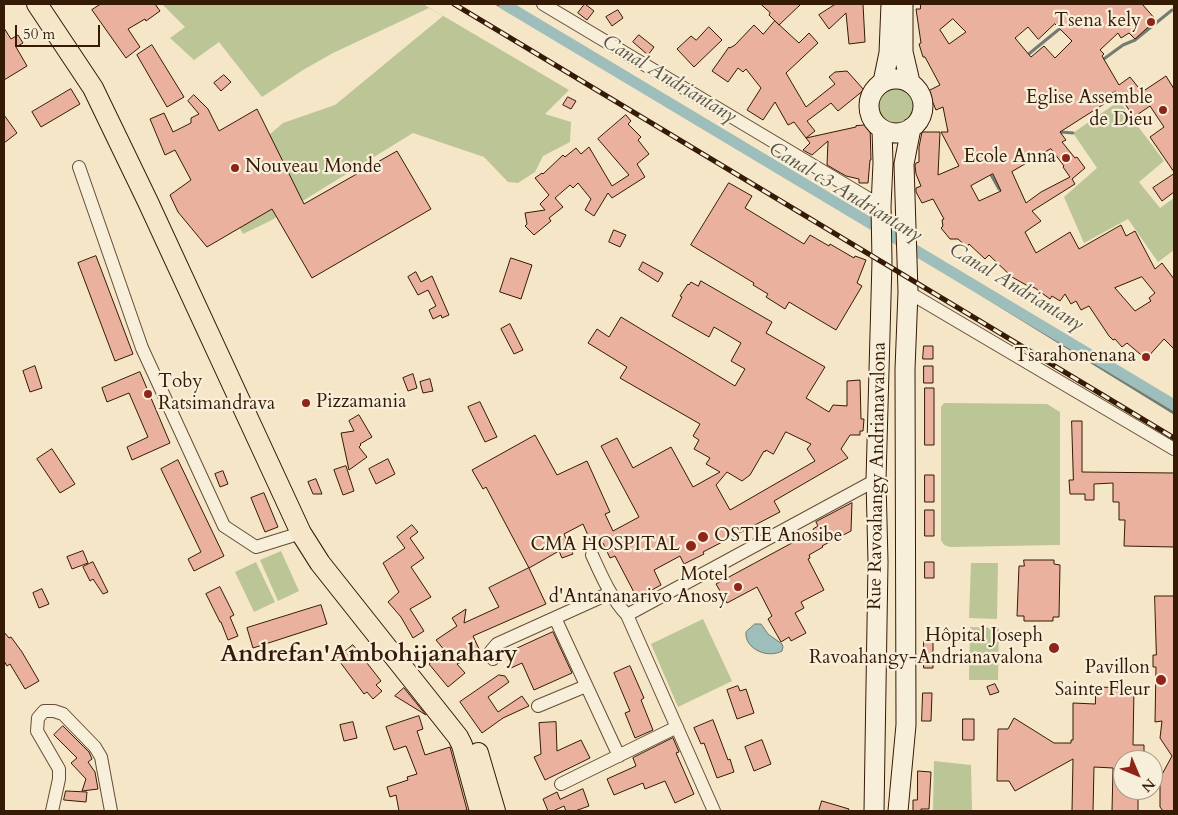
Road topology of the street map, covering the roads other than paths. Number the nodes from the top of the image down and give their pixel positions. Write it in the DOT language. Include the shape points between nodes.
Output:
graph roads {
  1 [pos="37,4"];
  2 [pos="53,4"];
  3 [pos="543,4"];
  4 [pos="891,4"];
  5 [pos="904,4"];
  6 [pos="883,82"];
  7 [pos="910,82"];
  8 [pos="911,128"];
  9 [pos="882,129"];
  10 [pos="79,167"];
  11 [pos="881,206"];
  12 [pos="908,292"];
  13 [pos="1174,449"];
  14 [pos="876,480"];
  15 [pos="303,527"];
  16 [pos="592,555"];
  17 [pos="610,593"];
  18 [pos="627,615"];
  19 [pos="555,618"];
  20 [pos="493,659"];
  21 [pos="586,686"];
  22 [pos="538,706"];
  23 [pos="677,727"];
  24 [pos="619,756"];
  25 [pos="561,784"];
  26 [pos="52,811"];
  27 [pos="111,811"];
  28 [pos="480,811"];
  29 [pos="495,811"];
  30 [pos="714,811"];
  31 [pos="874,811"];
  32 [pos="898,811"];
  1 -- 15 [label="main road" via="93,88"];
  2 -- 15 [label="main road" via="102,77 160,198"];
  3 -- 11 [label="street"];
  4 -- 6 [label="main road" via="889,54"];
  5 -- 7 [label="main road" via="903,52"];
  6 -- 7 [label="main road" via="896,79"];
  6 -- 9 [label="main road" via="871,96 869,106 874,121"];
  7 -- 8 [label="main road" via="922,97 923,106 918,122"];
  8 -- 9 [label="main road" via="897,133"];
  8 -- 12 [label="main road, Rue Ravoahangy Andrianavalona" via="904,164"];
  9 -- 11 [label="main road, Rue Ravoahangy Andrianavalona"];
  10 -- 15 [label="street" via="142,348 224,526 256,548"];
  11 -- 14 [label="main road, Rue Ravoahangy Andrianavalona"];
  12 -- 13 [label="street"];
  12 -- 32 [label="main road, Rue Ravoahangy Andrianavalona" via="905,369 906,725"];
  14 -- 18 [label="street"];
  14 -- 31 [label="main road, Rue Ravoahangy Andrianavalona"];
  15 -- 28 [label="main road" via="320,563 458,737"];
  15 -- 29 [label="main road" via="471,738 478,750"];
  16 -- 17 [label="street"];
  17 -- 18 [label="street"];
  17 -- 19 [label="street"];
  18 -- 23 [label="street"];
  19 -- 20 [label="street" via="497,644 491,651"];
  19 -- 21 [label="street"];
  21 -- 22 [label="street"];
  21 -- 24 [label="street"];
  23 -- 24 [label="street"];
  23 -- 30 [label="street"];
  24 -- 25 [label="street"];
  26 -- 27 [label="street" via="59,769 37,731 38,718 44,711 63,714 102,757"];
}
